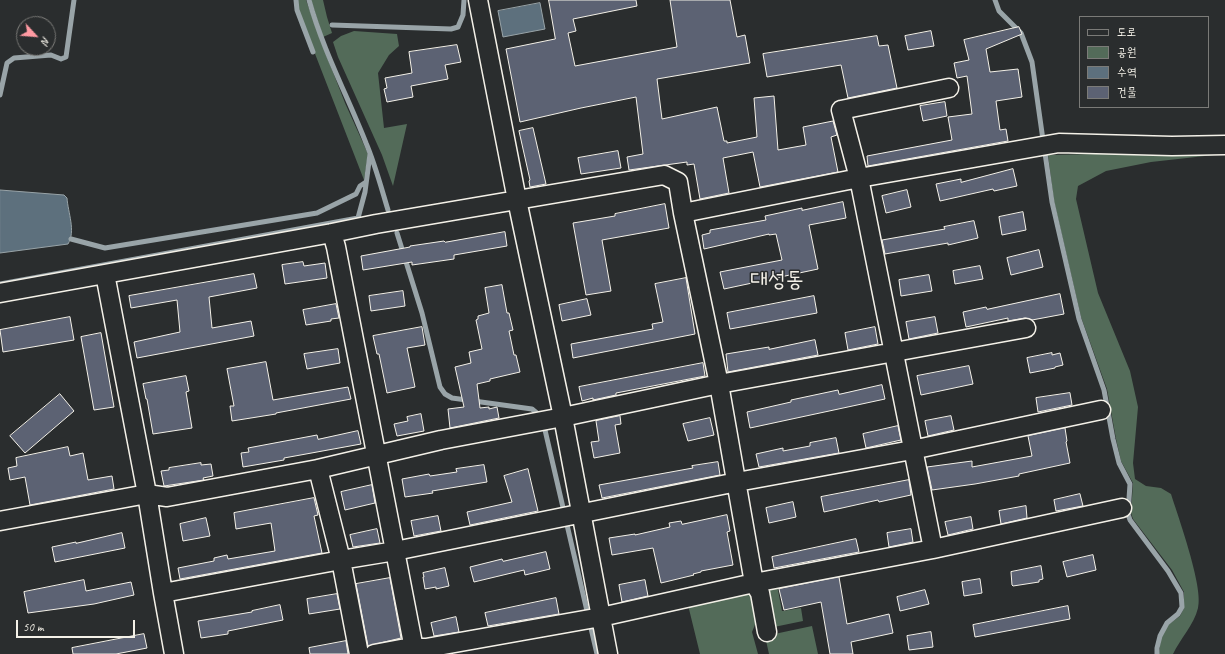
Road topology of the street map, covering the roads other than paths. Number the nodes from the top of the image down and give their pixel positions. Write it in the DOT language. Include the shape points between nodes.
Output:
graph roads {
  1 [pos="478,0"];
  2 [pos="948,88"];
  3 [pos="1225,145"];
  4 [pos="859,178"];
  5 [pos="517,200"];
  6 [pos="683,213"];
  7 [pos="332,234"];
  8 [pos="105,274"];
  9 [pos="0,293"];
  10 [pos="1026,328"];
  11 [pos="893,352"];
  12 [pos="719,384"];
  13 [pos="1101,410"];
  14 [pos="550,419"];
  15 [pos="912,450"];
  16 [pos="376,455"];
  17 [pos="318,469"];
  18 [pos="737,482"];
  19 [pos="147,494"];
  20 [pos="1122,508"];
  21 [pos="570,516"];
  22 [pos="0,521"];
  23 [pos="933,549"];
  24 [pos="395,551"];
  25 [pos="341,560"];
  26 [pos="754,583"];
  27 [pos="163,593"];
  28 [pos="592,618"];
  29 [pos="767,632"];
  30 [pos="415,651"];
  31 [pos="174,654"];
  32 [pos="359,654"];
  33 [pos="374,654"];
  34 [pos="608,654"];
  1 -- 5 [label="street"];
  2 -- 4 [label="street" via="841,110"];
  3 -- 4 [label="street" via="1060,143"];
  4 -- 6 [label="street"];
  4 -- 11 [label="street"];
  5 -- 6 [label="street" via="664,175 678,182"];
  5 -- 7 [label="street"];
  5 -- 14 [label="street"];
  6 -- 12 [label="street"];
  7 -- 8 [label="street"];
  7 -- 16 [label="street"];
  8 -- 9 [label="street"];
  8 -- 19 [label="street"];
  10 -- 11 [label="street"];
  11 -- 12 [label="street"];
  11 -- 15 [label="street"];
  12 -- 14 [label="street"];
  12 -- 18 [label="street"];
  13 -- 15 [label="street"];
  14 -- 16 [label="street"];
  14 -- 21 [label="street"];
  15 -- 18 [label="street"];
  15 -- 23 [label="street"];
  16 -- 17 [label="street"];
  16 -- 24 [label="street"];
  17 -- 19 [label="street" via="167,496"];
  17 -- 25 [label="street"];
  18 -- 21 [label="street"];
  18 -- 26 [label="street"];
  19 -- 22 [label="street"];
  19 -- 27 [label="street"];
  20 -- 23 [label="street"];
  21 -- 24 [label="street"];
  21 -- 28 [label="street"];
  23 -- 26 [label="street"];
  24 -- 25 [label="street"];
  24 -- 30 [label="street"];
  25 -- 27 [label="street"];
  25 -- 32 [label="street"];
  26 -- 28 [label="street"];
  26 -- 29 [label="street" via="760,593"];
  27 -- 31 [label="street"];
  28 -- 30 [label="street"];
  28 -- 34 [label="street"];
  30 -- 33 [label="street" via="406,648"];
}
